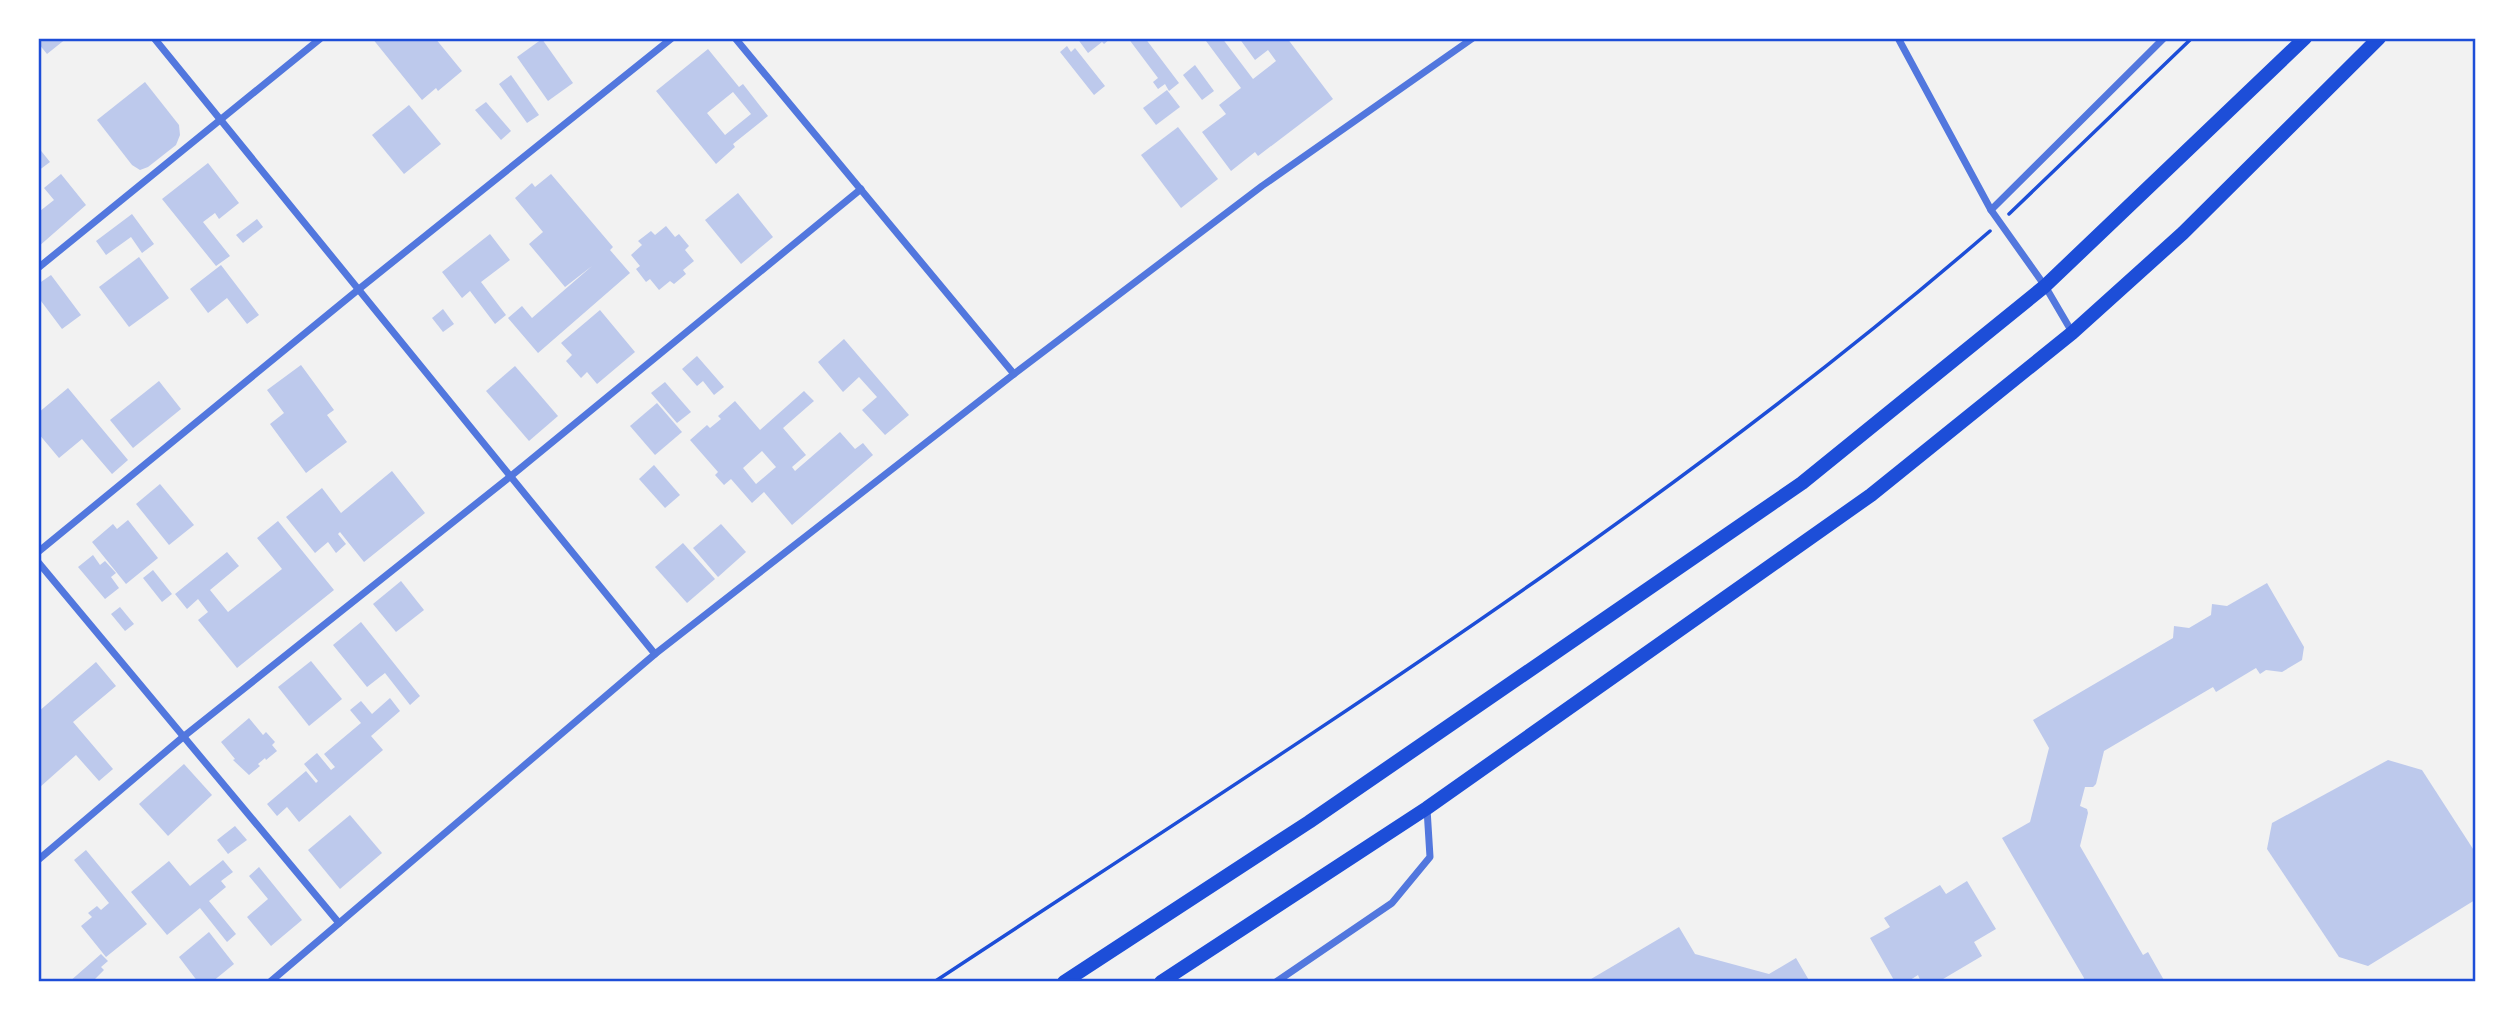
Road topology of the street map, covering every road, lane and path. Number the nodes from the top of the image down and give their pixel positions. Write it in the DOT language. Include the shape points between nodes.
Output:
graph roads {
  1 [pos="154,38"];
  2 [pos="321,38"];
  3 [pos="671,38"];
  4 [pos="735,38"];
  5 [pos="1473,38"];
  6 [pos="1898,38"];
  7 [pos="2164,38"];
  8 [pos="2192,38"];
  9 [pos="2305,38"];
  10 [pos="2379,38"];
  11 [pos="222,121"];
  12 [pos="861,189"];
  13 [pos="1991,210"];
  14 [pos="2000,223"];
  15 [pos="38,268"];
  16 [pos="2045,286"];
  17 [pos="359,289"];
  18 [pos="2072,333"];
  19 [pos="1014,374"];
  20 [pos="511,476"];
  21 [pos="38,552"];
  22 [pos="38,562"];
  23 [pos="655,654"];
  24 [pos="183,737"];
  25 [pos="1427,808"];
  26 [pos="38,860"];
  27 [pos="339,923"];
  28 [pos="270,982"];
  29 [pos="934,982"];
  30 [pos="1063,982"];
  31 [pos="1161,982"];
  32 [pos="1276,982"];
  1 -- 11 [label="street"];
  2 -- 11 [label="street"];
  3 -- 17 [label="street"];
  4 -- 12 [label="street"];
  5 -- 19 [label="street" via="1262,186"];
  6 -- 13 [label="street"];
  7 -- 13 [label="street"];
  8 -- 14 [label="path"];
  9 -- 16 [label="main road"];
  10 -- 18 [label="main road" via="2183,233"];
  11 -- 15 [label="street"];
  11 -- 17 [label="street"];
  12 -- 19 [label="street"];
  12 -- 20 [label="street"];
  13 -- 14 [label="street"];
  14 -- 16 [label="street"];
  14 -- 29 [label="path" via="1688,474 1348,708"];
  16 -- 18 [label="street"];
  16 -- 30 [label="main road" via="1802,483 1309,822"];
  17 -- 20 [label="street"];
  17 -- 21 [label="street"];
  18 -- 25 [label="main road" via="1871,495"];
  19 -- 23 [label="street"];
  20 -- 23 [label="street"];
  20 -- 24 [label="street"];
  22 -- 24 [label="street"];
  23 -- 27 [label="street"];
  24 -- 26 [label="street"];
  24 -- 27 [label="street"];
  25 -- 31 [label="main road"];
  25 -- 32 [label="street" via="1430,857 1392,903"];
  27 -- 28 [label="street"];
}
